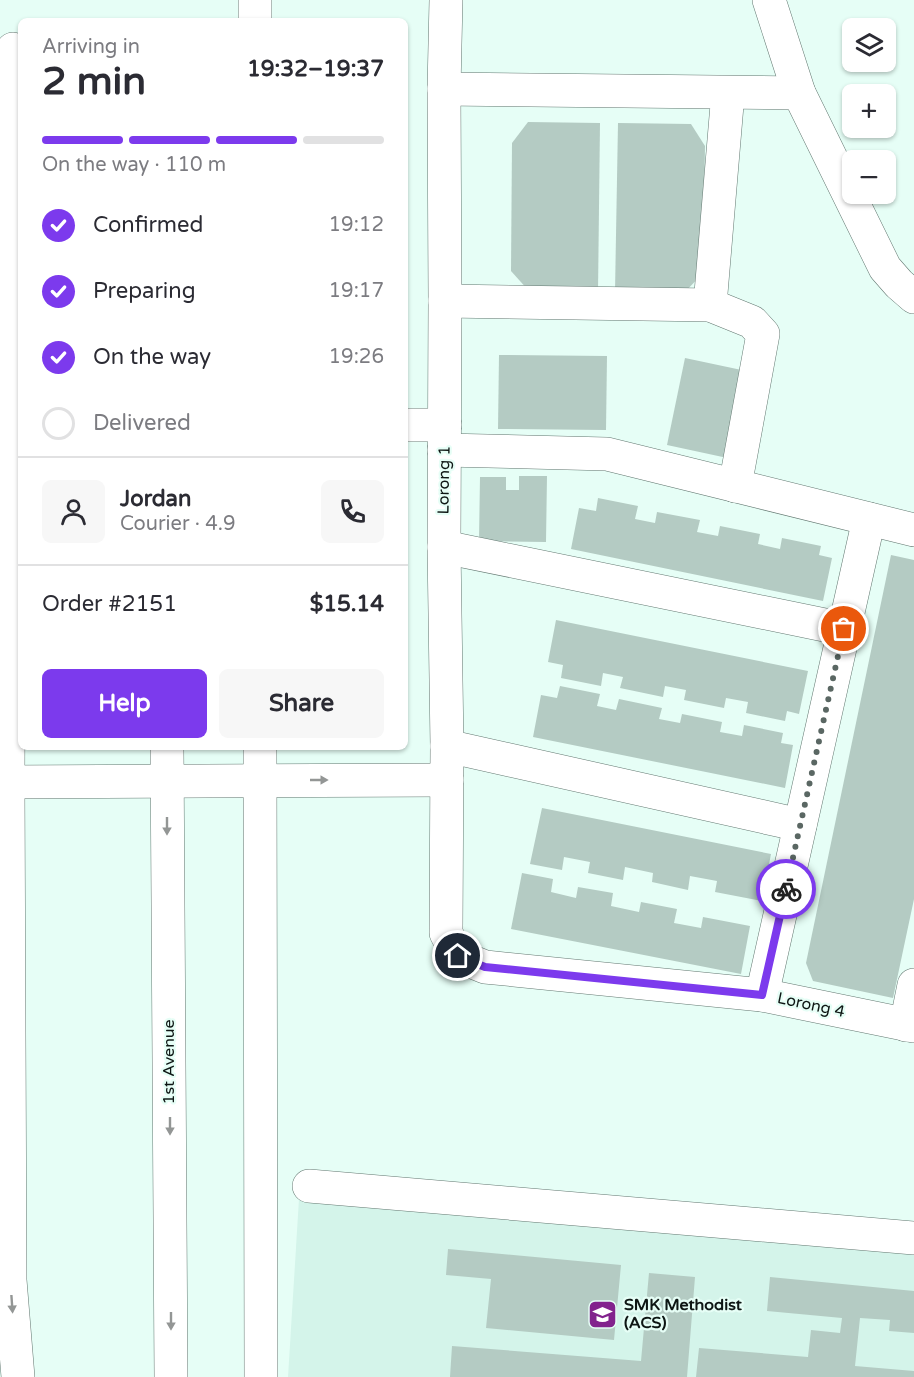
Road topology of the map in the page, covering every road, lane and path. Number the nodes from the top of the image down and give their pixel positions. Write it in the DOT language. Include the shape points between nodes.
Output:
graph roads {
  1 [pos="255,0"];
  2 [pos="446,0"];
  3 [pos="769,0"];
  4 [pos="255,18"];
  5 [pos="11,49"];
  6 [pos="444,89"];
  7 [pos="728,93"];
  8 [pos="799,93"];
  9 [pos="15,176"];
  10 [pos="914,297"];
  11 [pos="445,301"];
  12 [pos="710,305"];
  13 [pos="408,427"];
  14 [pos="445,438"];
  15 [pos="735,486"];
  16 [pos="868,519"];
  17 [pos="914,531"];
  18 [pos="444,547"];
  19 [pos="844,629"];
  20 [pos="447,746"];
  21 [pos="167,750"];
  22 [pos="260,750"];
  23 [pos="261,779"];
  24 [pos="167,780"];
  25 [pos="447,780"];
  26 [pos="4,782"];
  27 [pos="800,825"];
  28 [pos="458,956"];
  29 [pos="914,985"];
  30 [pos="762,995"];
  31 [pos="910,1025"];
  32 [pos="309,1186"];
  33 [pos="914,1238"];
  34 [pos="18,1377"];
  35 [pos="171,1377"];
  36 [pos="261,1377"];
  1 -- 4 [label="street"];
  2 -- 6 [label="street, Lorong 1"];
  3 -- 8 [label="street"];
  5 -- 9 [label="street"];
  6 -- 7 [label="street"];
  6 -- 11 [label="street, Lorong 1"];
  7 -- 8 [label="street"];
  7 -- 12 [label="street"];
  8 -- 10 [label="street" via="885,268"];
  9 -- 26 [label="street"];
  11 -- 12 [label="street"];
  11 -- 14 [label="street, Lorong 1"];
  12 -- 15 [label="street" via="752,322 763,334"];
  13 -- 14 [label="street"];
  14 -- 15 [label="street" via="607,453"];
  14 -- 18 [label="street, Lorong 1"];
  15 -- 16 [label="street"];
  16 -- 17 [label="street"];
  16 -- 19 [label="street"];
  18 -- 19 [label="street"];
  18 -- 20 [label="street, Lorong 1"];
  19 -- 27 [label="street"];
  20 -- 25 [label="street, Lorong 1"];
  20 -- 27 [label="street"];
  21 -- 24 [label="street, 1st Avenue"];
  22 -- 23 [label="street"];
  23 -- 24 [label="street"];
  23 -- 25 [label="street, one-way"];
  23 -- 36 [label="street"];
  24 -- 26 [label="street"];
  24 -- 35 [label="street, 1st Avenue, one-way"];
  25 -- 28 [label="street, Lorong 1" via="446,933"];
  26 -- 34 [label="street, one-way" via="10,1280"];
  27 -- 30 [label="street"];
  28 -- 30 [label="street, Lorong 4" via="485,967"];
  29 -- 31 [label="street"];
  30 -- 31 [label="street, Lorong 4"];
  32 -- 33 [label="street"];
}
